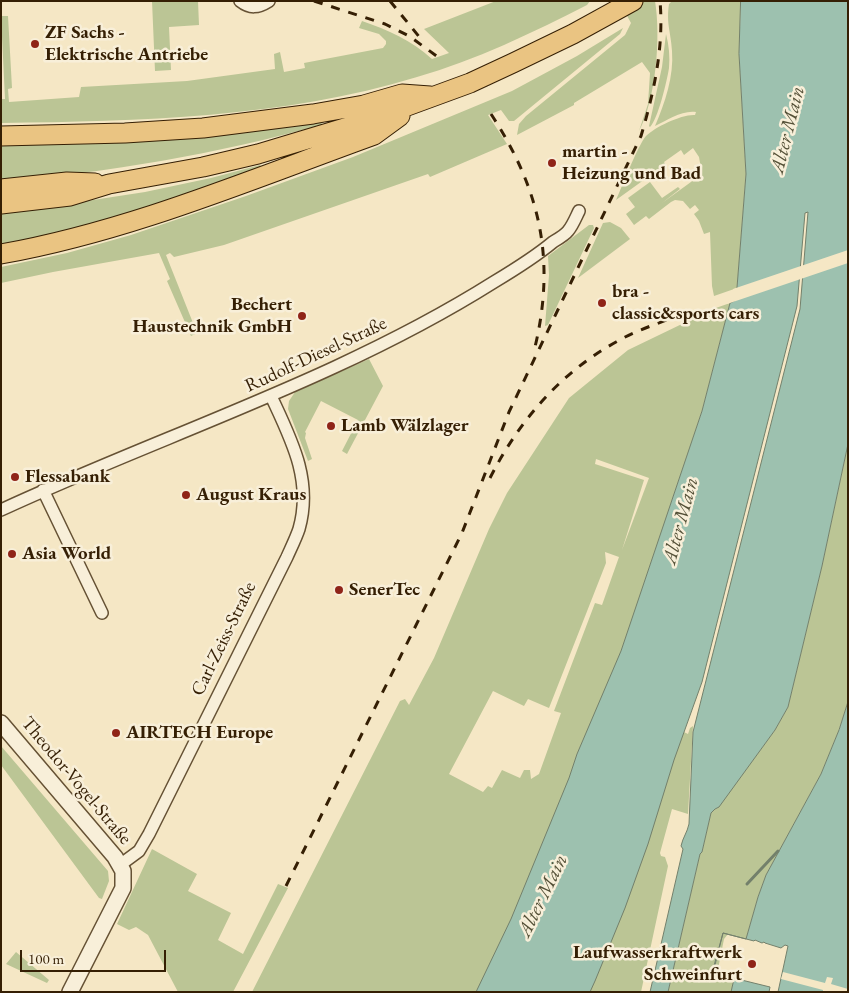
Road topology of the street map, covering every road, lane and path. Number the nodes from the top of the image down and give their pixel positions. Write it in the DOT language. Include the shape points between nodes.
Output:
graph roads {
  1 [pos="240,1"];
  2 [pos="269,1"];
  3 [pos="628,4"];
  4 [pos="427,99"];
  5 [pos="1,136"];
  6 [pos="109,184"];
  7 [pos="1,189"];
  8 [pos="1,204"];
  9 [pos="579,211"];
  10 [pos="1,254"];
  11 [pos="271,396"];
  12 [pos="43,490"];
  13 [pos="1,510"];
  14 [pos="102,613"];
  15 [pos="1,723"];
  16 [pos="120,864"];
  17 [pos="70,992"];
  1 -- 2 [label="street" via="252,7"];
  3 -- 4 [label="highway" via="513,64"];
  4 -- 5 [label="highway" via="402,94 313,114 203,128"];
  4 -- 6 [label="highway" via="361,124 258,154"];
  4 -- 10 [label="highway" via="374,134 220,191 68,239"];
  6 -- 7 [label="highway" via="67,182"];
  6 -- 8 [label="highway" via="70,196"];
  9 -- 11 [label="street, Rudolf-Diesel-Straße" via="568,231 474,295 358,357"];
  11 -- 12 [label="street, Rudolf-Diesel-Straße"];
  11 -- 16 [label="street, Carl-Zeiss-Straße" via="288,433 303,480 298,530 149,834 139,851"];
  12 -- 13 [label="street, Rudolf-Diesel-Straße"];
  12 -- 14 [label="street"];
  15 -- 16 [label="street, Theodor-Vogel-Straße"];
  16 -- 17 [label="street" via="124,875 123,888"];
}
